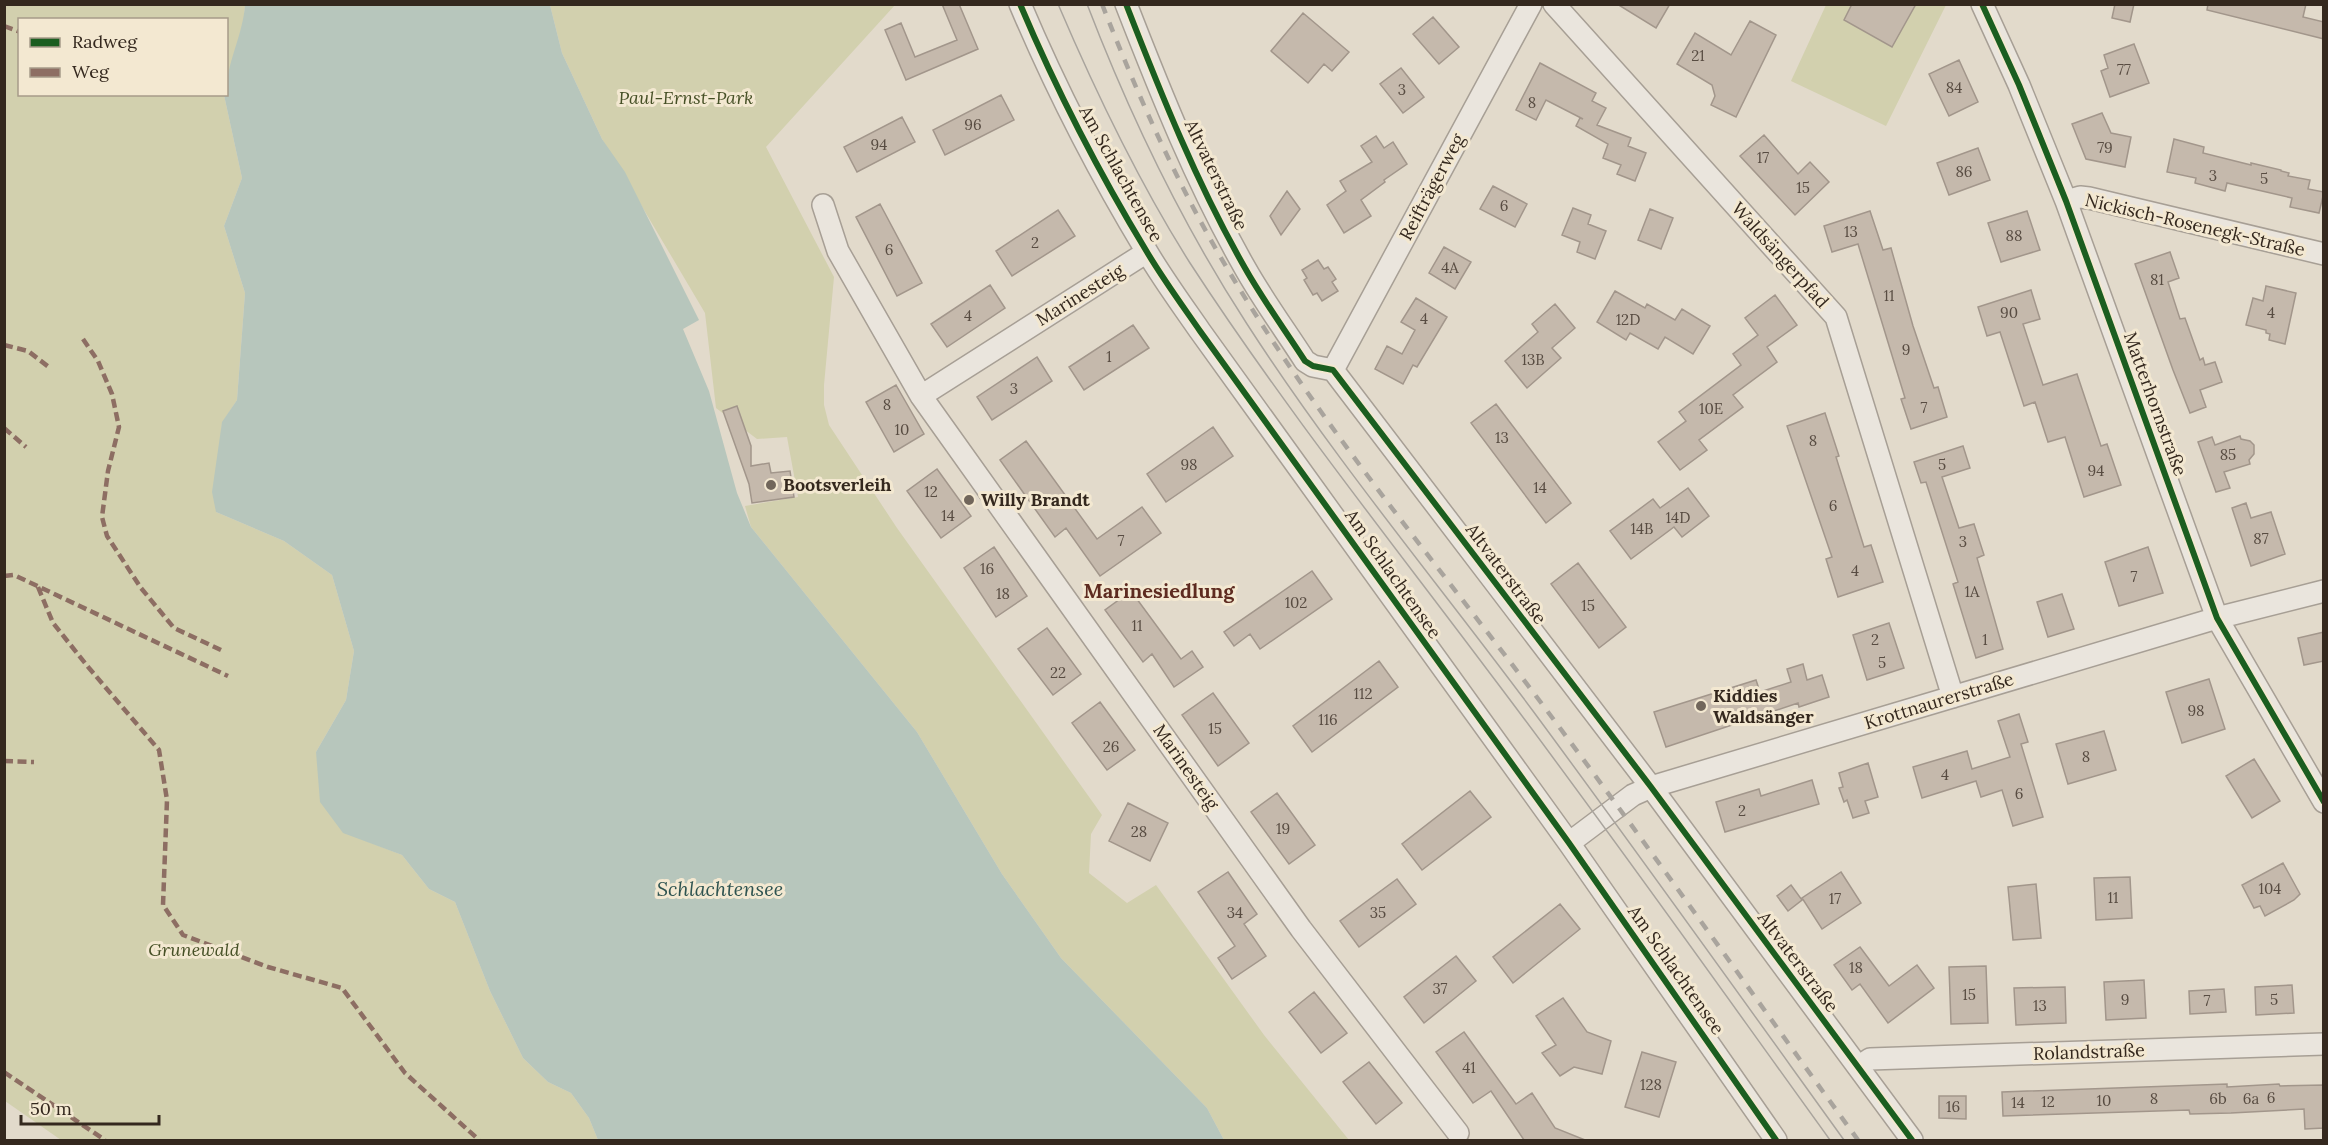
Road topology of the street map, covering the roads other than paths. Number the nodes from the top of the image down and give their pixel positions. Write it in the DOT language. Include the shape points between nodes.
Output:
graph roads {
  1 [pos="1020,4"];
  2 [pos="1126,4"];
  3 [pos="1531,4"];
  4 [pos="1554,4"];
  5 [pos="1982,4"];
  6 [pos="2066,201"];
  7 [pos="823,205"];
  8 [pos="1147,252"];
  9 [pos="2324,254"];
  10 [pos="1333,370"];
  11 [pos="921,396"];
  12 [pos="2324,591"];
  13 [pos="2217,618"];
  14 [pos="1953,697"];
  15 [pos="1651,787"];
  16 [pos="2324,802"];
  17 [pos="1569,843"];
  18 [pos="2324,1044"];
  19 [pos="1858,1067"];
  20 [pos="1458,1133"];
  21 [pos="1776,1140"];
  22 [pos="1912,1140"];
  1 -- 8 [label="street, Am Schlachtensee" via="1074,121"];
  2 -- 10 [label="street, Altvaterstraße" via="1156,84 1245,269 1305,361"];
  3 -- 10 [label="street, Reifträgerweg"];
  4 -- 14 [label="street, Waldsängerpfad" via="1836,317"];
  5 -- 6 [label="street, Matterhornstraße"];
  6 -- 9 [label="street, Nickisch-Rosenegk-Straße" via="2089,198"];
  6 -- 13 [label="street, Matterhornstraße"];
  7 -- 11 [label="street, Marinesteig" via="838,251"];
  8 -- 11 [label="street, Marinesteig"];
  8 -- 17 [label="street, Am Schlachtensee" via="1211,347"];
  10 -- 15 [label="street, Altvaterstraße"];
  11 -- 20 [label="street, Marinesteig" via="1301,929"];
  12 -- 13 [label="street, Krottnaurerstraße"];
  13 -- 14 [label="street, Krottnaurerstraße"];
  13 -- 16 [label="street, Matterhornstraße"];
  14 -- 15 [label="street, Krottnaurerstraße"];
  15 -- 17 [label="street, Krottnaurerstraße" via="1633,795"];
  15 -- 19 [label="street, Altvaterstraße"];
  17 -- 21 [label="street, Am Schlachtensee"];
  18 -- 19 [label="street, Rolandstraße" via="1870,1059"];
  19 -- 22 [label="street, Altvaterstraße"];
}
